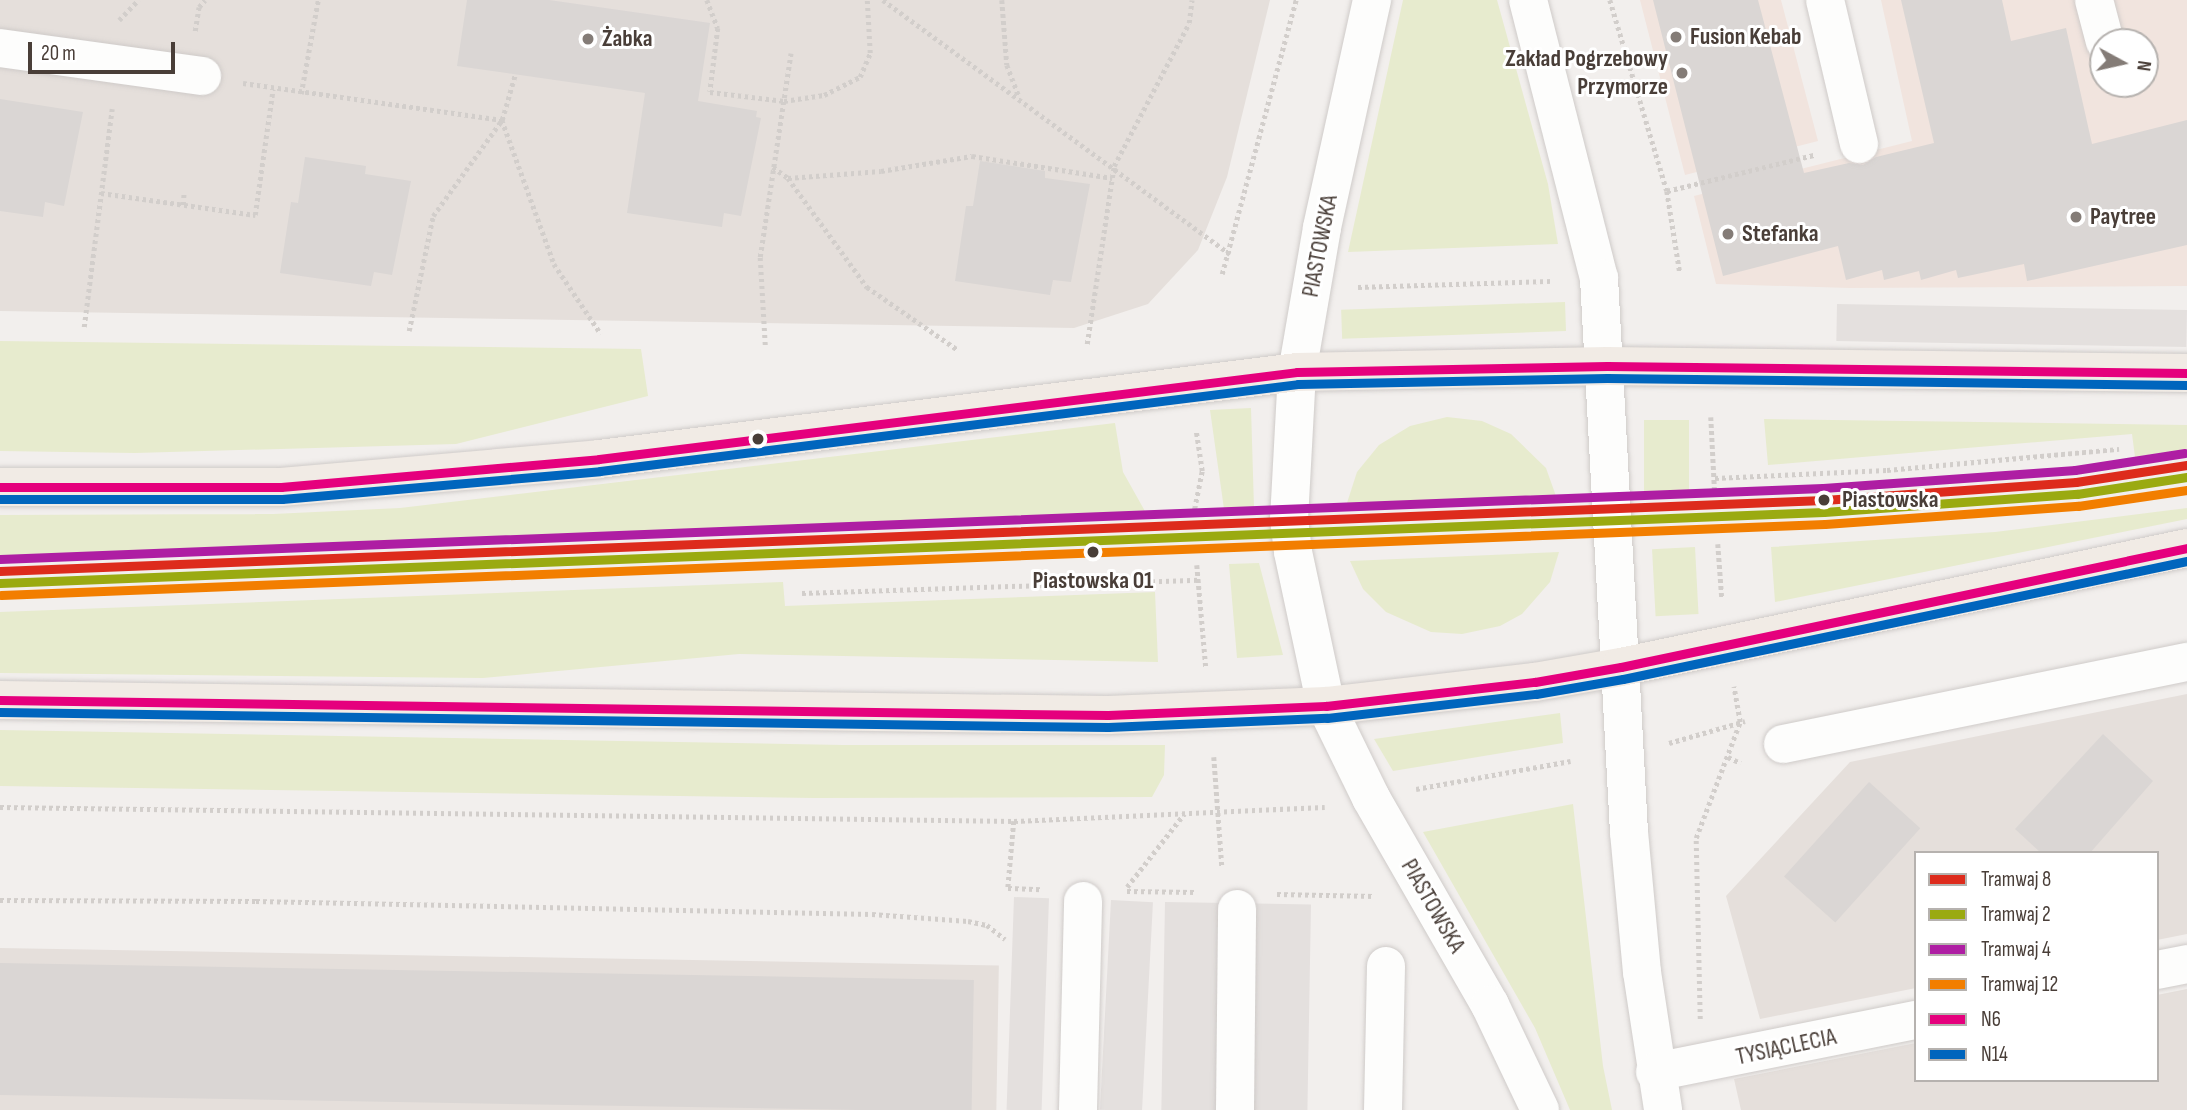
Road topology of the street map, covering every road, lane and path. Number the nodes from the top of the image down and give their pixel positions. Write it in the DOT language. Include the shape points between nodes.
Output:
graph roads {
  1 [pos="318,0"];
  2 [pos="707,0"];
  3 [pos="867,0"];
  4 [pos="883,0"];
  5 [pos="1002,0"];
  6 [pos="1192,0"];
  7 [pos="1296,0"];
  8 [pos="1372,0"];
  9 [pos="1528,0"];
  10 [pos="1610,0"];
  11 [pos="1825,0"];
  12 [pos="2094,0"];
  13 [pos="2101,28"];
  14 [pos="0,48"];
  15 [pos="791,53"];
  16 [pos="111,64"];
  17 [pos="515,75"];
  18 [pos="202,76"];
  19 [pos="273,88"];
  20 [pos="301,94"];
  21 [pos="1020,97"];
  22 [pos="784,101"];
  23 [pos="502,120"];
  24 [pos="1859,144"];
  25 [pos="1114,166"];
  26 [pos="773,167"];
  27 [pos="788,178"];
  28 [pos="1112,178"];
  29 [pos="1667,191"];
  30 [pos="184,192"];
  31 [pos="101,193"];
  32 [pos="183,205"];
  33 [pos="1230,254"];
  34 [pos="1680,273"];
  35 [pos="1222,274"];
  36 [pos="1565,280"];
  37 [pos="1353,287"];
  38 [pos="84,327"];
  39 [pos="410,331"];
  40 [pos="601,334"];
  41 [pos="1087,344"];
  42 [pos="765,345"];
  43 [pos="958,350"];
  44 [pos="1607,366"];
  45 [pos="1297,372"];
  46 [pos="2187,373"];
  47 [pos="1711,417"];
  48 [pos="1194,421"];
  49 [pos="2119,449"];
  50 [pos="1714,478"];
  51 [pos="0,487"];
  52 [pos="1716,495"];
  53 [pos="1193,516"];
  54 [pos="1718,544"];
  55 [pos="2187,548"];
  56 [pos="1198,565"];
  57 [pos="1199,580"];
  58 [pos="802,593"];
  59 [pos="1722,606"];
  60 [pos="2187,662"];
  61 [pos="1621,667"];
  62 [pos="1206,668"];
  63 [pos="1732,677"];
  64 [pos="0,700"];
  65 [pos="1326,706"];
  66 [pos="1740,722"];
  67 [pos="1667,744"];
  68 [pos="1783,744"];
  69 [pos="1213,752"];
  70 [pos="1570,761"];
  71 [pos="1412,790"];
  72 [pos="1333,806"];
  73 [pos="0,807"];
  74 [pos="1218,812"];
  75 [pos="1185,814"];
  76 [pos="1014,821"];
  77 [pos="1223,873"];
  78 [pos="1202,892"];
  79 [pos="1066,895"];
  80 [pos="1375,896"];
  81 [pos="0,900"];
  82 [pos="1253,901"];
  83 [pos="1005,939"];
  84 [pos="2187,964"];
  85 [pos="1386,966"];
  86 [pos="2159,970"];
  87 [pos="1914,1020"];
  88 [pos="1701,1064"];
  89 [pos="1655,1072"];
  90 [pos="1078,1110"];
  91 [pos="1235,1110"];
  92 [pos="1383,1110"];
  93 [pos="1540,1110"];
  94 [pos="1663,1110"];
  1 -- 20 [label="path"];
  2 -- 22 [label="path" via="718,28 710,92"];
  3 -- 22 [label="path" via="870,53 860,77 824,95"];
  4 -- 21 [label="path"];
  5 -- 21 [label="path" via="1007,65"];
  6 -- 25 [label="path" via="1189,23"];
  7 -- 33 [label="path"];
  8 -- 45 [label="street, PIASTOWSKA" via="1322,228"];
  9 -- 44 [label="street" via="1599,278"];
  10 -- 29 [label="path"];
  11 -- 24 [label="street"];
  12 -- 13 [label="street"];
  14 -- 16 [label="street"];
  15 -- 22 [label="path"];
  16 -- 18 [label="street"];
  16 -- 31 [label="path" via="114,97"];
  17 -- 23 [label="path"];
  18 -- 19 [label="path"];
  19 -- 20 [label="path"];
  19 -- 32 [label="path" via="255,215"];
  20 -- 23 [label="path"];
  21 -- 25 [label="path"];
  22 -- 26 [label="path"];
  23 -- 39 [label="path" via="433,216"];
  23 -- 40 [label="path" via="554,264"];
  24 -- 29 [label="path"];
  25 -- 28 [label="path"];
  25 -- 33 [label="path"];
  26 -- 27 [label="path"];
  26 -- 42 [label="path" via="760,257"];
  27 -- 28 [label="path" via="881,172 972,156"];
  27 -- 43 [label="path" via="867,287"];
  28 -- 41 [label="path"];
  29 -- 34 [label="path"];
  30 -- 32 [label="path"];
  31 -- 32 [label="path"];
  31 -- 38 [label="path"];
  33 -- 35 [label="path"];
  36 -- 37 [label="path"];
  44 -- 45 [label="main road"];
  44 -- 46 [label="main road"];
  44 -- 61 [label="street"];
  45 -- 51 [label="main road" via="599,459 281,487"];
  45 -- 65 [label="street, PIASTOWSKA" via="1289,519"];
  47 -- 50 [label="path"];
  48 -- 53 [label="path" via="1202,471"];
  49 -- 50 [label="path" via="1887,470"];
  50 -- 52 [label="path"];
  54 -- 59 [label="path"];
  55 -- 61 [label="main road"];
  56 -- 57 [label="path"];
  57 -- 58 [label="path"];
  57 -- 62 [label="path"];
  60 -- 68 [label="street"];
  61 -- 65 [label="main road" via="1535,682"];
  61 -- 89 [label="street" via="1629,832"];
  63 -- 66 [label="path"];
  64 -- 65 [label="main road" via="1095,715"];
  65 -- 93 [label="street, PIASTOWSKA" via="1371,798 1490,1005"];
  66 -- 67 [label="path"];
  66 -- 88 [label="path" via="1696,838"];
  69 -- 74 [label="path"];
  70 -- 71 [label="path"];
  72 -- 74 [label="path"];
  73 -- 76 [label="path"];
  74 -- 75 [label="path"];
  74 -- 77 [label="path"];
  75 -- 76 [label="path"];
  75 -- 78 [label="path" via="1124,891"];
  76 -- 79 [label="path" via="1008,888"];
  79 -- 90 [label="street"];
  80 -- 82 [label="path"];
  81 -- 83 [label="path" via="872,914 968,920 987,925"];
  82 -- 91 [label="street"];
  84 -- 86 [label="street"];
  85 -- 92 [label="street"];
  87 -- 88 [label="street, TYSIĄCLECIA"];
  88 -- 89 [label="street, TYSIĄCLECIA"];
  89 -- 94 [label="street"];
}
